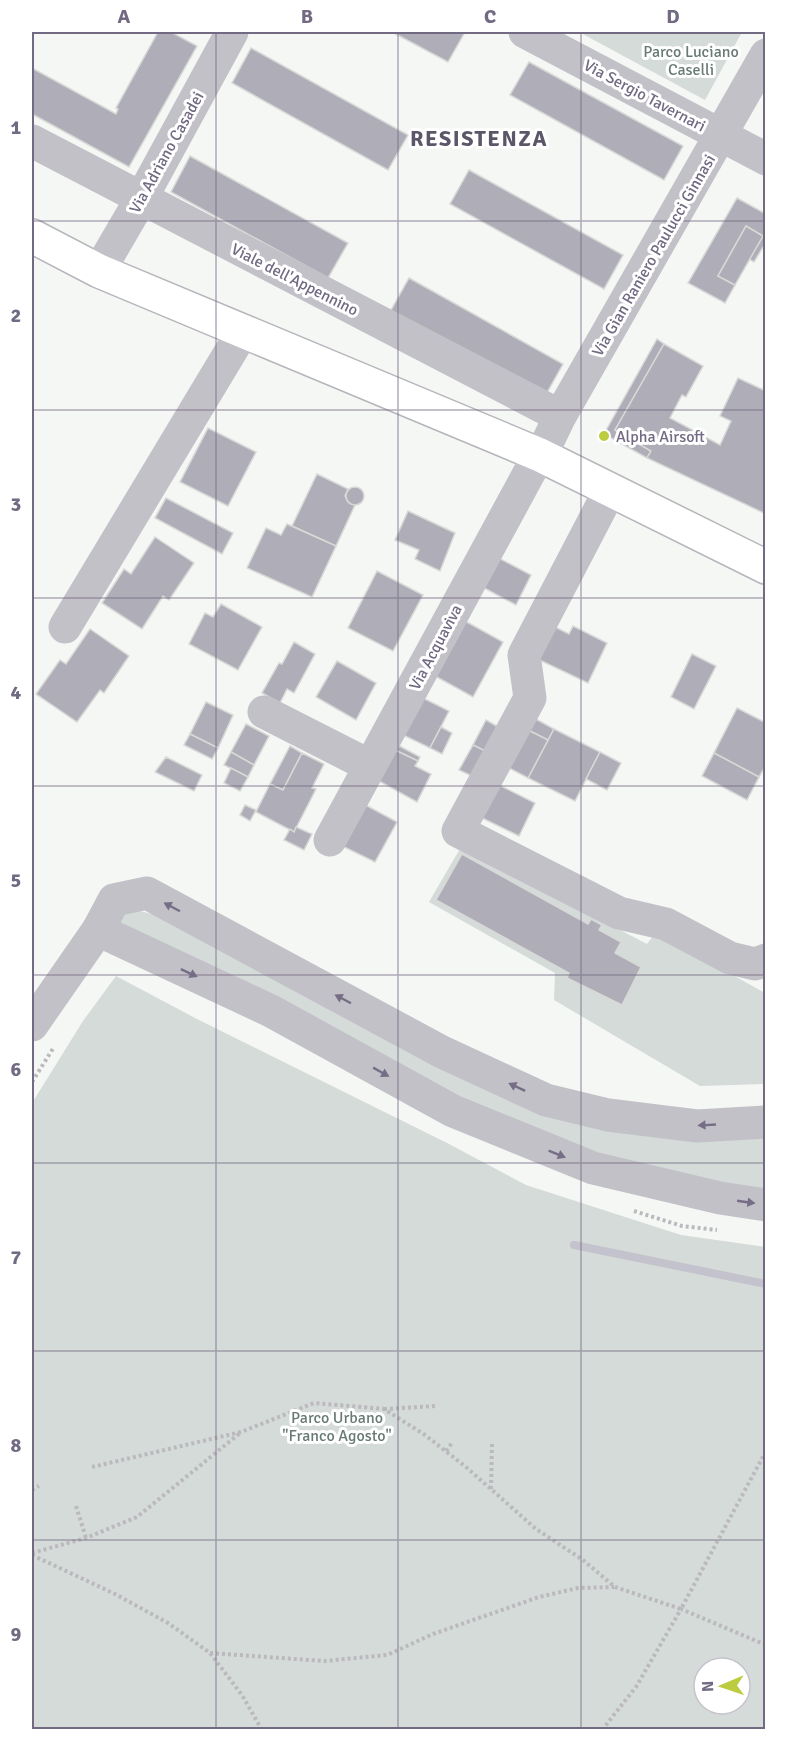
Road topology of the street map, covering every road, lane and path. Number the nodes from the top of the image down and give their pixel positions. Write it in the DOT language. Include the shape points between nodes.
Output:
graph roads {
  1 [pos="525,32"];
  2 [pos="224,34"];
  3 [pos="765,55"];
  4 [pos="721,136"];
  5 [pos="32,141"];
  6 [pos="765,159"];
  7 [pos="141,200"];
  8 [pos="32,236"];
  9 [pos="99,271"];
  10 [pos="243,331"];
  11 [pos="560,416"];
  12 [pos="540,455"];
  13 [pos="610,490"];
  14 [pos="765,567"];
  15 [pos="65,627"];
  16 [pos="264,712"];
  17 [pos="370,766"];
  18 [pos="330,840"];
  19 [pos="98,930"];
  20 [pos="765,960"];
  21 [pos="32,1025"];
  22 [pos="765,1122"];
  23 [pos="765,1205"];
  24 [pos="437,1406"];
  25 [pos="384,1409"];
  26 [pos="241,1432"];
  27 [pos="452,1443"];
  28 [pos="492,1443"];
  29 [pos="446,1451"];
  30 [pos="765,1451"];
  31 [pos="92,1467"];
  32 [pos="39,1486"];
  33 [pos="32,1490"];
  34 [pos="491,1490"];
  35 [pos="76,1506"];
  36 [pos="86,1538"];
  37 [pos="32,1554"];
  38 [pos="615,1587"];
  39 [pos="681,1609"];
  40 [pos="765,1645"];
  41 [pos="210,1653"];
  42 [pos="262,1730"];
  43 [pos="602,1730"];
  1 -- 4 [label="street, Via Sergio Tavernari"];
  2 -- 7 [label="street, Via Adriano Casadei"];
  3 -- 4 [label="street, Via Gian Raniero Paulucci Ginnasi"];
  4 -- 6 [label="street, Via Sergio Tavernari"];
  4 -- 11 [label="street, Via Gian Raniero Paulucci Ginnasi"];
  5 -- 7 [label="street, Viale dell'Appennino"];
  7 -- 9 [label="street, Via Adriano Casadei"];
  7 -- 11 [label="street, Viale dell'Appennino"];
  8 -- 9 [label="main road"];
  9 -- 10 [label="main road"];
  10 -- 12 [label="main road"];
  10 -- 15 [label="street"];
  11 -- 12 [label="street, Via Gian Raniero Paulucci Ginnasi"];
  12 -- 13 [label="main road"];
  12 -- 17 [label="street, Via Acquaviva"];
  13 -- 14 [label="main road"];
  13 -- 20 [label="street" via="524,655 530,698 458,831 619,913 666,924 730,958 755,964"];
  16 -- 17 [label="street"];
  17 -- 18 [label="street, Via Acquaviva"];
  19 -- 21 [label="street"];
  22 -- 19 [label="street, one-way" via="697,1126 608,1115 546,1100 442,1052 147,893 114,900"];
  19 -- 23 [label="street, one-way" via="271,1011 453,1111 593,1168"];
  24 -- 25 [label="path"];
  25 -- 26 [label="path" via="314,1403"];
  25 -- 29 [label="path"];
  26 -- 31 [label="path"];
  26 -- 36 [label="path" via="137,1517"];
  27 -- 29 [label="path"];
  28 -- 34 [label="path"];
  29 -- 34 [label="path"];
  30 -- 39 [label="path"];
  32 -- 33 [label="path"];
  34 -- 38 [label="path"];
  35 -- 36 [label="path"];
  36 -- 37 [label="path"];
  37 -- 41 [label="path" via="168,1623"];
  38 -- 39 [label="path"];
  38 -- 41 [label="path" via="578,1588 539,1597 433,1634 387,1655 324,1661"];
  39 -- 40 [label="path"];
  39 -- 43 [label="path" via="636,1687"];
  41 -- 42 [label="path" via="242,1695"];
}
